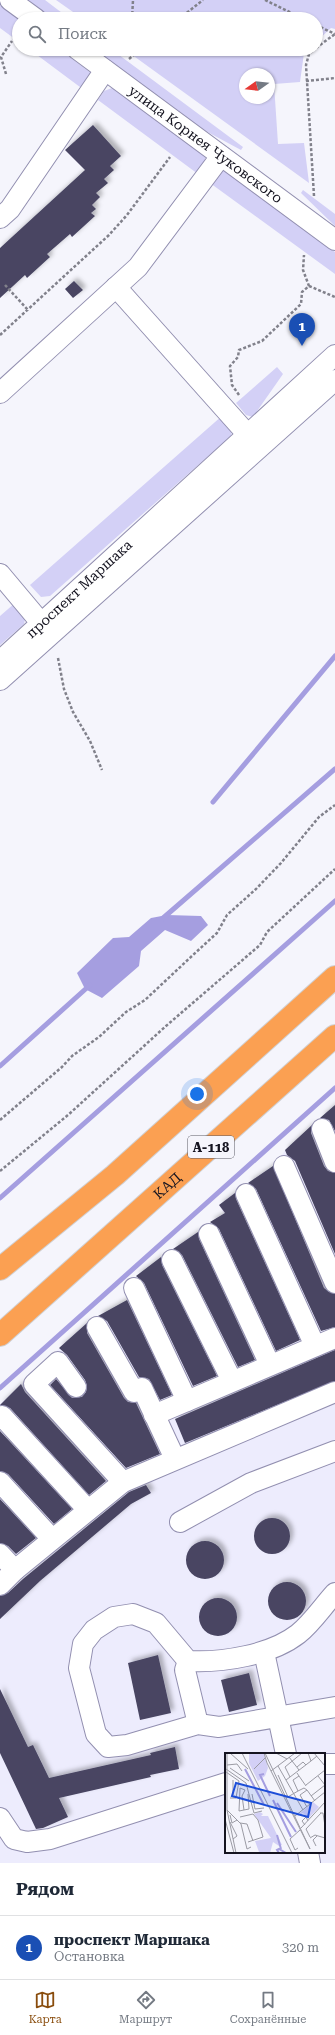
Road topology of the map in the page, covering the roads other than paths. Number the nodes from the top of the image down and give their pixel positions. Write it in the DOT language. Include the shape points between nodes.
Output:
graph roads {
  1 [pos="10,0"];
  2 [pos="26,12"];
  3 [pos="86,56"];
  4 [pos="105,70"];
  5 [pos="221,156"];
  6 [pos="0,218"];
  7 [pos="335,240"];
  8 [pos="116,288"];
  9 [pos="335,355"];
  10 [pos="335,380"];
  11 [pos="0,393"];
  12 [pos="248,435"];
  13 [pos="0,574"];
  14 [pos="42,624"];
  15 [pos="0,661"];
  16 [pos="0,680"];
  17 [pos="335,977"];
  18 [pos="335,1036"];
  19 [pos="322,1130"];
  20 [pos="335,1162"];
  21 [pos="284,1166"];
  22 [pos="246,1194"];
  23 [pos="209,1234"];
  24 [pos="172,1260"];
  25 [pos="0,1269"];
  26 [pos="335,1283"];
  27 [pos="134,1288"];
  28 [pos="97,1327"];
  29 [pos="0,1335"];
  30 [pos="335,1338"];
  31 [pos="315,1346"];
  32 [pos="270,1365"];
  33 [pos="232,1382"];
  34 [pos="76,1387"];
  35 [pos="335,1392"];
  36 [pos="187,1401"];
  37 [pos="154,1415"];
  38 [pos="2,1416"];
  39 [pos="335,1451"];
  40 [pos="175,1459"];
  41 [pos="0,1482"];
  42 [pos="123,1482"];
  43 [pos="88,1510"];
  44 [pos="180,1522"];
  45 [pos="52,1539"];
  46 [pos="0,1554"];
  47 [pos="15,1570"];
  48 [pos="0,1585"];
  49 [pos="335,1592"];
  50 [pos="264,1652"];
  51 [pos="188,1661"];
  52 [pos="335,1707"];
  53 [pos="278,1718"];
  54 [pos="198,1724"];
  55 [pos="286,1753"];
  56 [pos="225,1783"];
  57 [pos="0,1818"];
  1 -- 2 [label="street"];
  3 -- 4 [label="street, улица Корнея Чуковского"];
  4 -- 5 [label="street, улица Корнея Чуковского"];
  4 -- 6 [label="street" via="10,209"];
  5 -- 7 [label="street, улица Корнея Чуковского"];
  5 -- 8 [label="street" via="138,267"];
  8 -- 11 [label="street"];
  8 -- 12 [label="street"];
  9 -- 12 [label="street, проспект Маршака"];
  10 -- 16 [label="street, проспект Маршака"];
  12 -- 14 [label="street, проспект Маршака"];
  13 -- 14 [label="street"];
  14 -- 15 [label="street, проспект Маршака"];
  17 -- 25 [label="highway, А-118" via="115,1175"];
  18 -- 29 [label="highway, КАД / А-118"];
  19 -- 20 [label="street"];
  21 -- 26 [label="street"];
  22 -- 31 [label="street"];
  23 -- 32 [label="street"];
  24 -- 33 [label="street"];
  27 -- 36 [label="street"];
  28 -- 37 [label="street" via="134,1392 142,1388"];
  30 -- 31 [label="street"];
  31 -- 32 [label="street"];
  32 -- 33 [label="street"];
  33 -- 36 [label="street"];
  34 -- 42 [label="street" via="58,1362 34,1384"];
  35 -- 40 [label="street"];
  36 -- 37 [label="street"];
  37 -- 40 [label="street"];
  38 -- 43 [label="street"];
  39 -- 44 [label="street" via="251,1483"];
  40 -- 42 [label="street"];
  41 -- 45 [label="street"];
  42 -- 43 [label="street"];
  43 -- 45 [label="street"];
  45 -- 47 [label="street"];
  46 -- 47 [label="street"];
  47 -- 48 [label="street"];
  49 -- 50 [label="street" via="298,1634"];
  50 -- 51 [label="street" via="209,1662"];
  50 -- 53 [label="street"];
  51 -- 54 [label="street" via="185,1670"];
  51 -- 54 [label="street" via="156,1623 133,1614 114,1617 94,1630 83,1644 79,1668 96,1734 108,1747 126,1745"];
  52 -- 53 [label="street"];
  53 -- 54 [label="street" via="219,1727"];
  53 -- 55 [label="street"];
  56 -- 57 [label="street" via="50,1839 27,1842 14,1838"];
}
